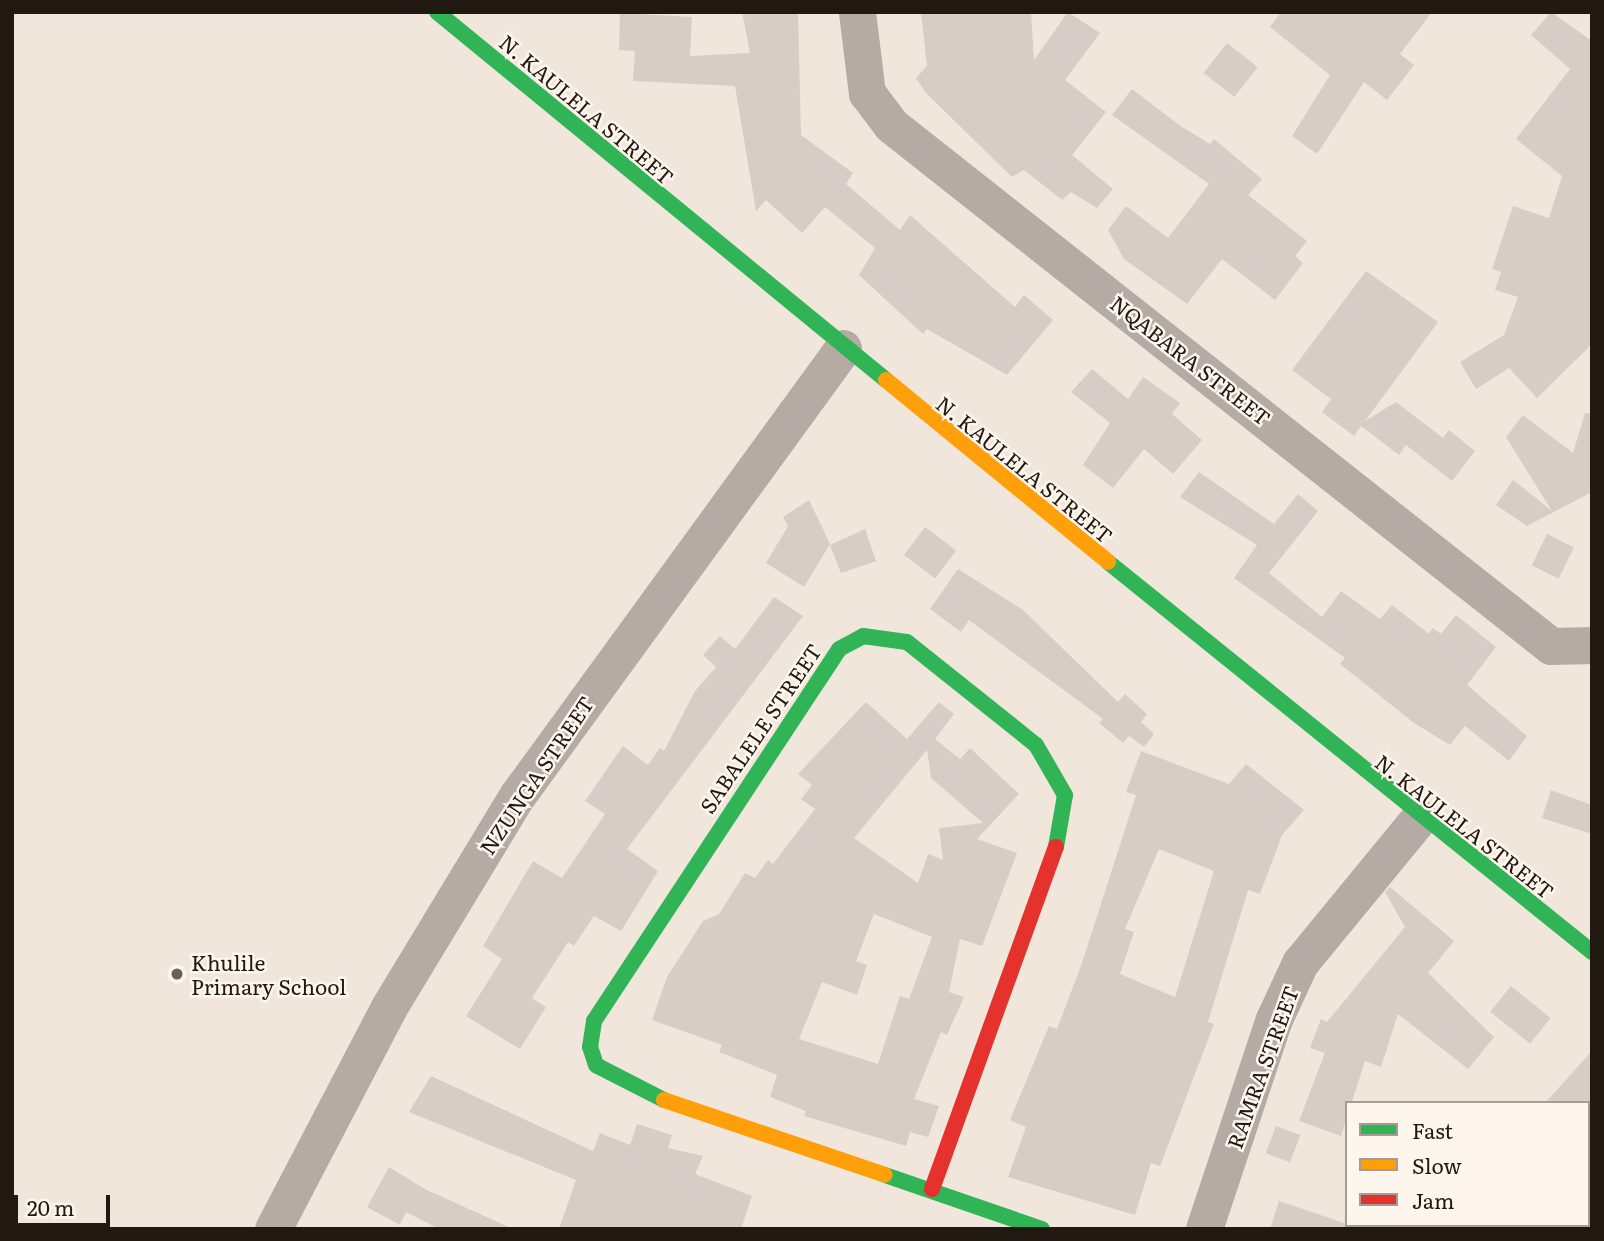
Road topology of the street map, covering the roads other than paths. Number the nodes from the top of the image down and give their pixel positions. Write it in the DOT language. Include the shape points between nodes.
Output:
graph roads {
  1 [pos="437,12"];
  2 [pos="857,12"];
  3 [pos="843,348"];
  4 [pos="1592,645"];
  5 [pos="1419,818"];
  6 [pos="1592,953"];
  7 [pos="932,1189"];
  8 [pos="273,1229"];
  9 [pos="1042,1229"];
  10 [pos="1204,1229"];
  1 -- 3 [label="street, N. KAULELA STREET"];
  2 -- 4 [label="street, NQABARA STREET" via="867,93 891,125 1551,646"];
  3 -- 5 [label="street, N. KAULELA STREET"];
  3 -- 8 [label="street, NZUNGA STREET" via="517,796 389,1007"];
  5 -- 6 [label="street, N. KAULELA STREET"];
  5 -- 10 [label="street, RAMRA STREET" via="1300,962 1274,1019"];
  7 -- 7 [label="street, SABALELE STREET" via="1061,835 1065,795 1036,744 907,642 863,636 822,668 594,1021 590,1047 596,1065 649,1095"];
  7 -- 9 [label="street, SABALELE STREET"];
}
